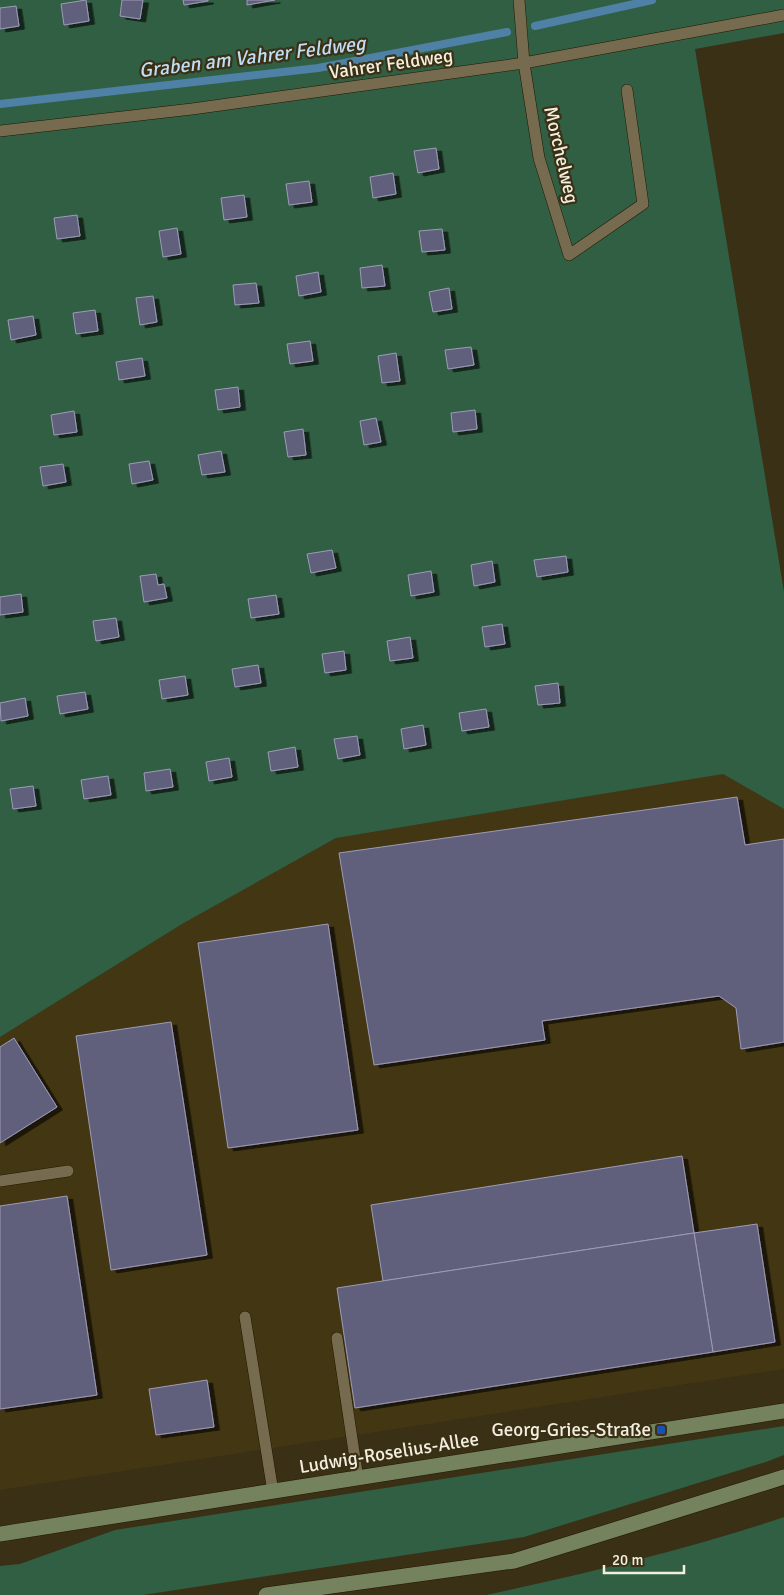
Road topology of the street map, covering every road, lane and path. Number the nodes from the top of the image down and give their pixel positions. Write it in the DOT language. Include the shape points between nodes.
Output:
graph roads {
  1 [pos="519,0"];
  2 [pos="784,15"];
  3 [pos="524,63"];
  4 [pos="627,90"];
  5 [pos="0,131"];
  6 [pos="68,1171"];
  7 [pos="0,1181"];
  8 [pos="245,1317"];
  9 [pos="338,1338"];
  10 [pos="784,1410"];
  11 [pos="784,1477"];
  12 [pos="358,1479"];
  13 [pos="272,1492"];
  14 [pos="0,1534"];
  15 [pos="266,1595"];
  1 -- 3 [label="lane, Morchelweg"];
  2 -- 3 [label="lane, Vahrer Feldweg"];
  3 -- 4 [label="lane, Morchelweg" via="539,158 569,255 643,204"];
  3 -- 5 [label="lane, Vahrer Feldweg" via="192,109"];
  6 -- 7 [label="lane"];
  8 -- 13 [label="lane"];
  9 -- 12 [label="lane"];
  10 -- 12 [label="main road, Ludwig-Roselius-Allee"];
  11 -- 15 [label="main road" via="514,1561"];
  12 -- 13 [label="main road, Ludwig-Roselius-Allee"];
  13 -- 14 [label="main road, Ludwig-Roselius-Allee"];
}
